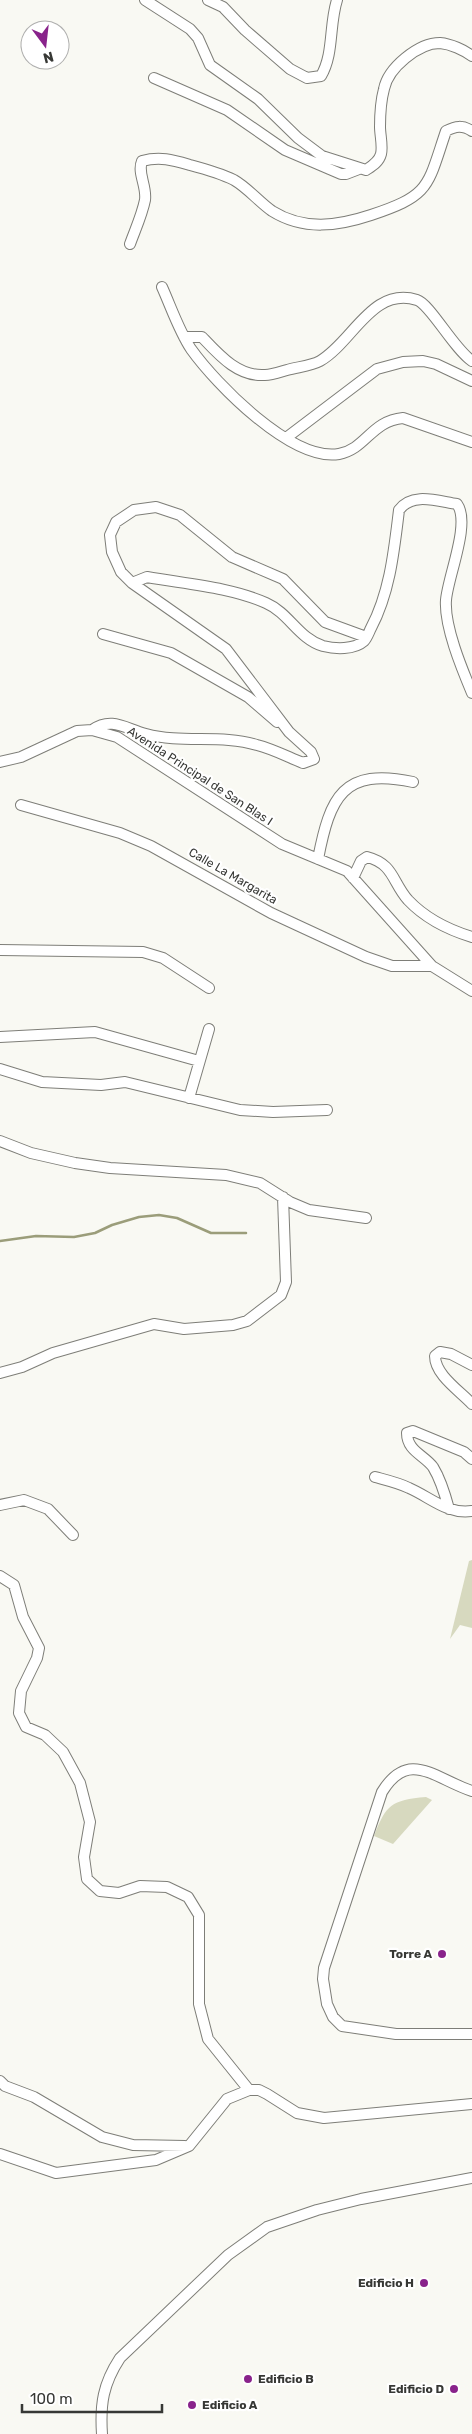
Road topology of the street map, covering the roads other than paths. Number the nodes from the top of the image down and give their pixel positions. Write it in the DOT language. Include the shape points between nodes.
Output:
graph roads {
  1 [pos="146,0"];
  2 [pos="208,0"];
  3 [pos="337,0"];
  4 [pos="472,56"];
  5 [pos="154,78"];
  6 [pos="472,131"];
  7 [pos="359,169"];
  8 [pos="130,244"];
  9 [pos="162,287"];
  10 [pos="184,337"];
  11 [pos="472,361"];
  12 [pos="472,381"];
  13 [pos="286,438"];
  14 [pos="472,442"];
  15 [pos="132,583"];
  16 [pos="103,634"];
  17 [pos="366,637"];
  18 [pos="472,693"];
  19 [pos="92,730"];
  20 [pos="289,732"];
  21 [pos="0,762"];
  22 [pos="413,782"];
  23 [pos="22,805"];
  24 [pos="318,859"];
  25 [pos="353,878"];
  26 [pos="472,937"];
  27 [pos="0,950"];
  28 [pos="432,966"];
  29 [pos="209,988"];
  30 [pos="472,991"];
  31 [pos="209,1029"];
  32 [pos="0,1036"];
  33 [pos="199,1061"];
  34 [pos="0,1069"];
  35 [pos="189,1098"];
  36 [pos="327,1110"];
  37 [pos="0,1141"];
  38 [pos="283,1198"];
  39 [pos="366,1218"];
  40 [pos="472,1364"];
  41 [pos="0,1373"];
  42 [pos="472,1404"];
  43 [pos="472,1460"];
  44 [pos="375,1477"];
  45 [pos="0,1505"];
  46 [pos="448,1509"];
  47 [pos="472,1511"];
  48 [pos="73,1535"];
  49 [pos="0,1576"];
  50 [pos="472,1791"];
  51 [pos="472,2034"];
  52 [pos="0,2080"];
  53 [pos="249,2090"];
  54 [pos="472,2104"];
  55 [pos="189,2146"];
  56 [pos="0,2154"];
  57 [pos="472,2178"];
  58 [pos="102,2434"];
  1 -- 7 [label="street" via="190,28 210,65 258,99 298,138 322,156"];
  2 -- 3 [label="street" via="223,7 244,30 290,69 307,78 321,76 328,64"];
  4 -- 7 [label="street" via="463,49 440,43 423,48 398,64 388,76 384,89 381,154 376,163 366,170"];
  5 -- 7 [label="street" via="227,110 285,150 341,174"];
  6 -- 8 [label="street" via="455,126 446,131 428,184 418,195 382,212 328,226 309,225 278,214 235,180 216,173 171,160 155,158 142,161 145,199"];
  9 -- 10 [label="street"];
  10 -- 11 [label="street" via="202,337 224,360 248,373 265,376 319,362 334,351 372,310 388,300 404,297 420,300 459,351"];
  10 -- 13 [label="street" via="206,368 239,403"];
  12 -- 13 [label="street" via="423,361 377,369"];
  13 -- 14 [label="street" via="316,453 337,455 351,451 381,423 403,418"];
  15 -- 17 [label="street" via="147,577 250,597 268,604 304,637 323,646 355,646"];
  15 -- 17 [label="street" via="121,572 112,552 110,535 116,522 134,510 156,507 180,515 232,557 283,579 325,622"];
  15 -- 20 [label="street" via="226,649"];
  16 -- 20 [label="street" via="172,653 248,697"];
  17 -- 18 [label="street" via="380,612 391,574 399,510 404,502 413,499 457,504 463,518 446,602 453,638"];
  19 -- 20 [label="street" via="112,722 147,735 237,741 256,744 303,763 314,759 311,752"];
  19 -- 21 [label="street, Avenida Principal de San Blas I" via="77,731 20,757"];
  19 -- 24 [label="street, Avenida Principal de San Blas I" via="117,737 282,844"];
  22 -- 24 [label="street" via="366,778 349,787 334,804 324,825"];
  23 -- 28 [label="street, Calle La Margarita" via="120,833 151,846 271,913 366,957 392,966"];
  24 -- 25 [label="street, Avenida Principal de San Blas I"];
  25 -- 26 [label="street" via="361,861 367,857 380,860 408,900 425,915 453,931"];
  25 -- 28 [label="street, Avenida Principal de San Blas I"];
  27 -- 29 [label="street" via="143,952 163,958"];
  28 -- 30 [label="street, Avenida Principal de San Blas I"];
  31 -- 33 [label="street"];
  32 -- 33 [label="street" via="95,1032"];
  33 -- 35 [label="street"];
  34 -- 35 [label="street" via="42,1082 101,1085 126,1082"];
  35 -- 36 [label="street" via="240,1110"];
  37 -- 38 [label="street" via="31,1153 75,1163 226,1175 260,1183"];
  38 -- 39 [label="street" via="309,1210"];
  38 -- 41 [label="street" via="286,1282 281,1295 247,1321 184,1329 154,1324 53,1353"];
  40 -- 42 [label="street" via="451,1354 440,1352 435,1356 441,1372"];
  43 -- 46 [label="street" via="464,1452 413,1431 407,1433 413,1449 431,1465 442,1484"];
  44 -- 46 [label="street" via="409,1487"];
  45 -- 48 [label="street" via="24,1500 48,1509"];
  46 -- 47 [label="street"];
  49 -- 53 [label="street" via="14,1585 24,1617 39,1648 21,1691 19,1713 26,1726 45,1735 63,1752 80,1783 90,1822 84,1857 87,1879 100,1891 119,1893 140,1886 167,1887 188,1897 199,1915 199,2004 208,2039"];
  50 -- 51 [label="street" via="424,1770 406,1769 393,1777 382,1792 337,1924 323,1979 329,2010 342,2026 396,2034"];
  52 -- 55 [label="street" via="5,2086 34,2097 102,2137 134,2145"];
  53 -- 54 [label="street" via="259,2090 297,2113 324,2118"];
  53 -- 55 [label="street" via="227,2099"];
  55 -- 56 [label="street" via="156,2160 56,2173"];
  57 -- 58 [label="street" via="346,2202 259,2231 120,2358 103,2392"];
}
